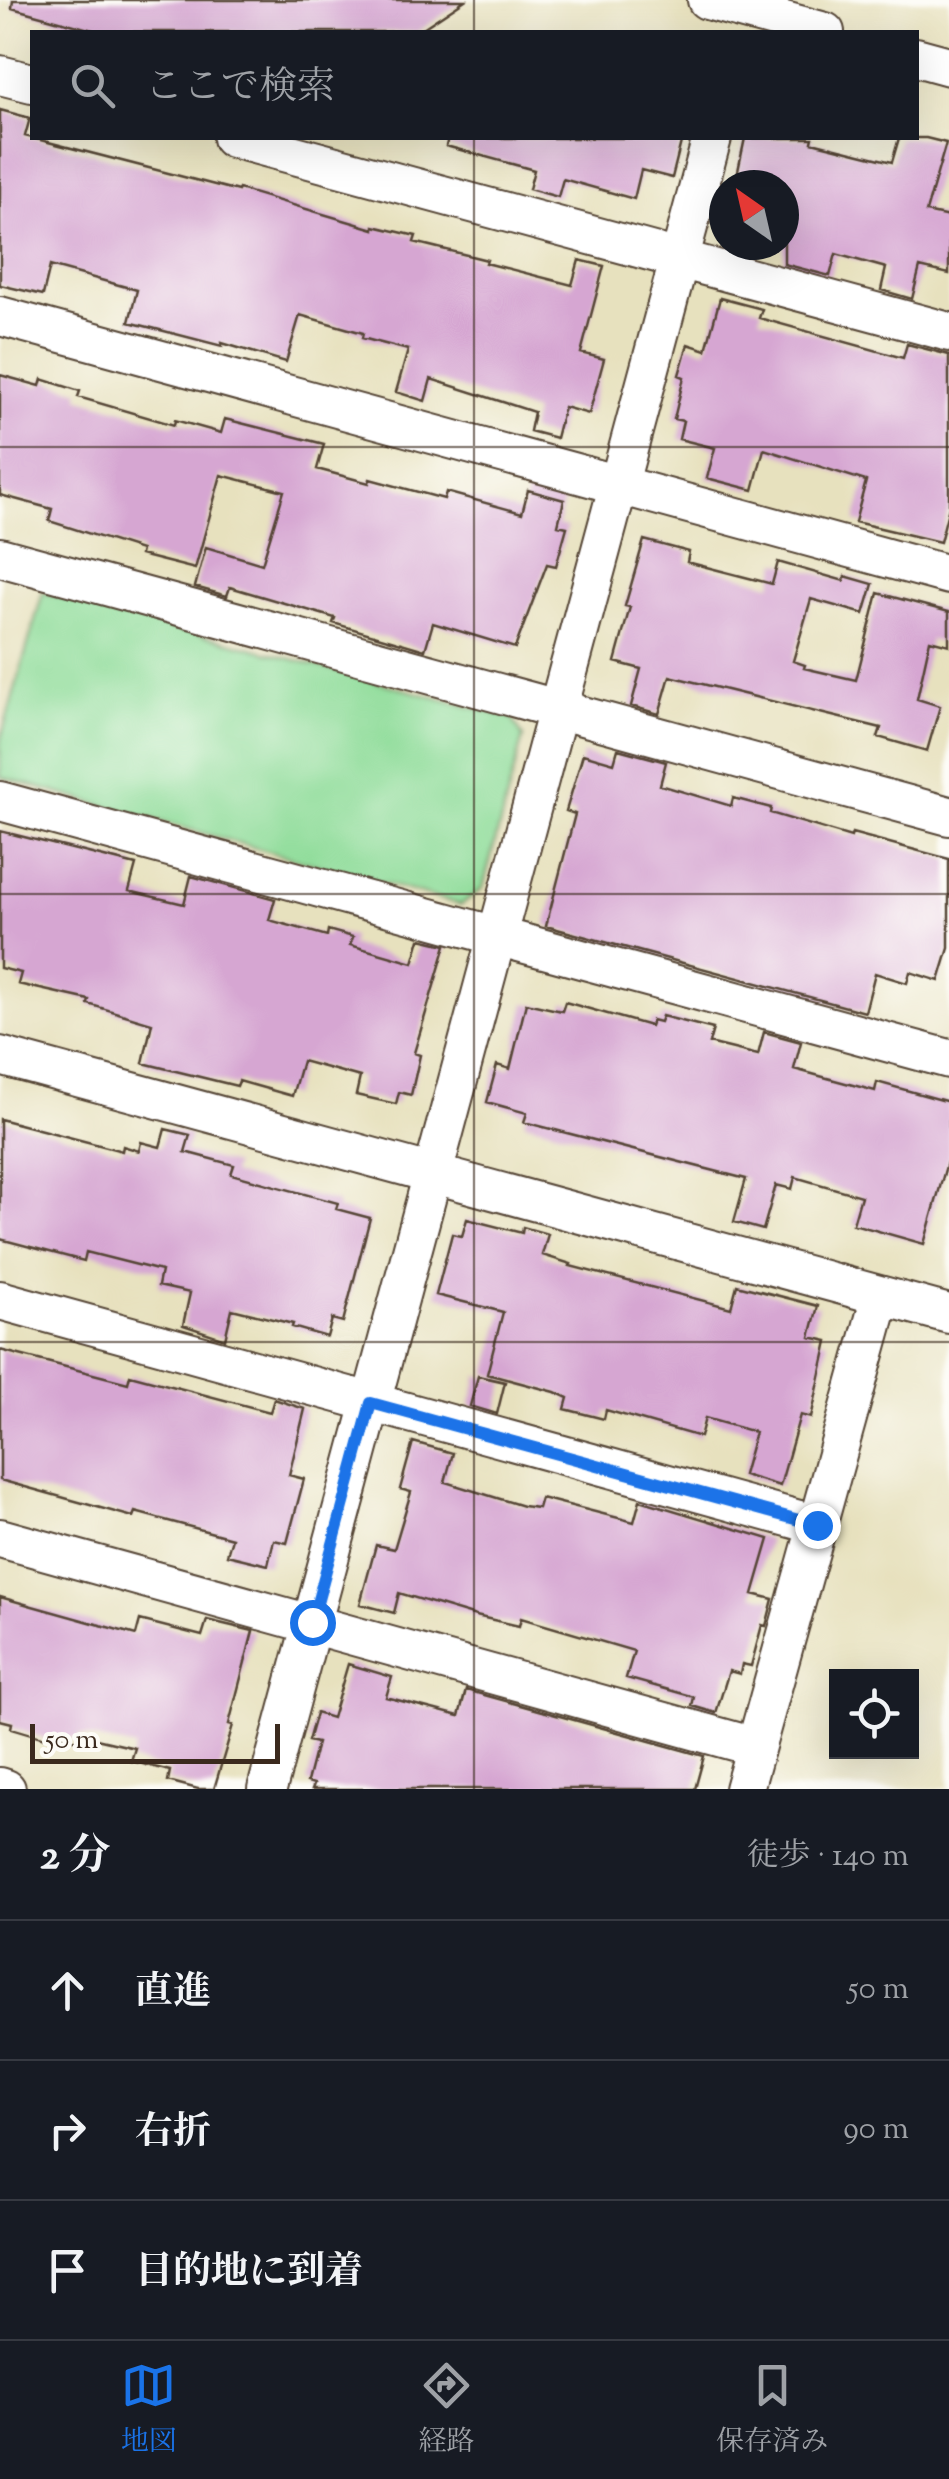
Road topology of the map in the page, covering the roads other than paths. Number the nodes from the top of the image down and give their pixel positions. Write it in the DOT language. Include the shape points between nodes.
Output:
graph roads {
  1 [pos="707,0"];
  2 [pos="745,15"];
  3 [pos="816,30"];
  4 [pos="919,58"];
  5 [pos="949,66"];
  6 [pos="0,74"];
  7 [pos="30,83"];
  8 [pos="239,140"];
  9 [pos="711,140"];
  10 [pos="680,259"];
  11 [pos="0,316"];
  12 [pos="949,332"];
  13 [pos="619,484"];
  14 [pos="0,557"];
  15 [pos="949,575"];
  16 [pos="558,710"];
  17 [pos="0,801"];
  18 [pos="949,816"];
  19 [pos="498,934"];
  20 [pos="0,1056"];
  21 [pos="949,1059"];
  22 [pos="434,1174"];
  23 [pos="880,1296"];
  24 [pos="0,1300"];
  25 [pos="949,1314"];
  26 [pos="371,1403"];
  27 [pos="817,1525"];
  28 [pos="0,1538"];
  29 [pos="312,1622"];
  30 [pos="755,1747"];
  31 [pos="267,1789"];
  32 [pos="744,1789"];
  1 -- 2 [label="street"];
  2 -- 3 [label="street"];
  4 -- 5 [label="street"];
  6 -- 7 [label="street"];
  8 -- 10 [label="street"];
  9 -- 10 [label="street"];
  10 -- 12 [label="street"];
  10 -- 13 [label="street"];
  11 -- 13 [label="street"];
  13 -- 15 [label="street"];
  13 -- 16 [label="street"];
  14 -- 16 [label="street"];
  16 -- 18 [label="street"];
  16 -- 19 [label="street"];
  17 -- 19 [label="street"];
  19 -- 21 [label="street"];
  19 -- 22 [label="street"];
  20 -- 22 [label="street"];
  22 -- 23 [label="street"];
  22 -- 26 [label="street"];
  23 -- 25 [label="street"];
  23 -- 27 [label="street"];
  24 -- 26 [label="street"];
  26 -- 27 [label="street"];
  26 -- 29 [label="street"];
  27 -- 30 [label="street"];
  28 -- 29 [label="street"];
  29 -- 30 [label="street"];
  29 -- 31 [label="street"];
  30 -- 32 [label="street"];
}
